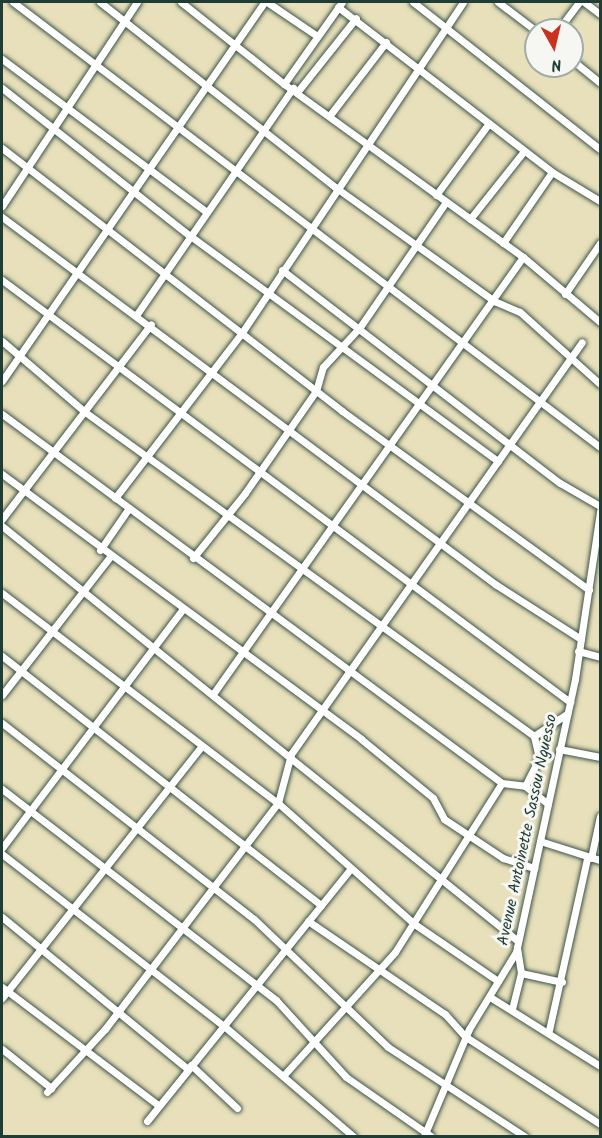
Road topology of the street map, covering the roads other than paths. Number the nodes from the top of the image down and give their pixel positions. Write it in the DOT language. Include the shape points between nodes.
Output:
graph roads {
  1 [pos="13,2"];
  2 [pos="100,2"];
  3 [pos="137,2"];
  4 [pos="181,2"];
  5 [pos="266,2"];
  6 [pos="413,2"];
  7 [pos="463,2"];
  8 [pos="498,2"];
  9 [pos="579,2"];
  10 [pos="584,2"];
  11 [pos="340,4"];
  12 [pos="600,14"];
  13 [pos="356,18"];
  14 [pos="567,18"];
  15 [pos="127,21"];
  16 [pos="524,22"];
  17 [pos="446,26"];
  18 [pos="317,36"];
  19 [pos="386,42"];
  20 [pos="236,44"];
  21 [pos="2,59"];
  22 [pos="92,64"];
  23 [pos="417,67"];
  24 [pos="584,70"];
  25 [pos="600,83"];
  26 [pos="284,84"];
  27 [pos="206,87"];
  28 [pos="2,88"];
  29 [pos="296,90"];
  30 [pos="66,108"];
  31 [pos="330,115"];
  32 [pos="489,123"];
  33 [pos="55,128"];
  34 [pos="177,128"];
  35 [pos="261,128"];
  36 [pos="365,144"];
  37 [pos="2,148"];
  38 [pos="600,149"];
  39 [pos="524,151"];
  40 [pos="148,170"];
  41 [pos="26,171"];
  42 [pos="232,171"];
  43 [pos="552,172"];
  44 [pos="335,187"];
  45 [pos="135,189"];
  46 [pos="436,195"];
  47 [pos="600,201"];
  48 [pos="446,202"];
  49 [pos="2,206"];
  50 [pos="205,211"];
  51 [pos="2,217"];
  52 [pos="470,219"];
  53 [pos="309,228"];
  54 [pos="105,232"];
  55 [pos="189,235"];
  56 [pos="419,243"];
  57 [pos="503,243"];
  58 [pos="600,243"];
  59 [pos="523,257"];
  60 [pos="282,270"];
  61 [pos="76,274"];
  62 [pos="163,275"];
  63 [pos="2,280"];
  64 [pos="387,287"];
  65 [pos="269,290"];
  66 [pos="565,294"];
  67 [pos="494,301"];
  68 [pos="137,314"];
  69 [pos="48,315"];
  70 [pos="600,322"];
  71 [pos="151,324"];
  72 [pos="360,327"];
  73 [pos="241,334"];
  74 [pos="2,341"];
  75 [pos="582,342"];
  76 [pos="465,344"];
  77 [pos="343,347"];
  78 [pos="18,359"];
  79 [pos="569,359"];
  80 [pos="120,367"];
  81 [pos="213,372"];
  82 [pos="2,381"];
  83 [pos="600,384"];
  84 [pos="436,386"];
  85 [pos="316,391"];
  86 [pos="540,400"];
  87 [pos="422,405"];
  88 [pos="85,412"];
  89 [pos="2,414"];
  90 [pos="181,416"];
  91 [pos="288,430"];
  92 [pos="510,444"];
  93 [pos="392,447"];
  94 [pos="600,447"];
  95 [pos="50,453"];
  96 [pos="149,458"];
  97 [pos="498,461"];
  98 [pos="258,473"];
  99 [pos="2,474"];
  100 [pos="364,485"];
  101 [pos="24,491"];
  102 [pos="115,498"];
  103 [pos="470,505"];
  104 [pos="600,506"];
  105 [pos="129,508"];
  106 [pos="600,511"];
  107 [pos="227,516"];
  108 [pos="2,519"];
  109 [pos="2,526"];
  110 [pos="333,528"];
  111 [pos="441,543"];
  112 [pos="100,550"];
  113 [pos="110,557"];
  114 [pos="193,558"];
  115 [pos="597,561"];
  116 [pos="303,570"];
  117 [pos="408,586"];
  118 [pos="589,590"];
  119 [pos="82,591"];
  120 [pos="2,593"];
  121 [pos="182,610"];
  122 [pos="272,613"];
  123 [pos="51,628"];
  124 [pos="381,628"];
  125 [pos="580,639"];
  126 [pos="156,649"];
  127 [pos="578,651"];
  128 [pos="242,654"];
  129 [pos="2,656"];
  130 [pos="600,657"];
  131 [pos="352,670"];
  132 [pos="19,671"];
  133 [pos="127,689"];
  134 [pos="213,694"];
  135 [pos="2,695"];
  136 [pos="570,702"];
  137 [pos="323,711"];
  138 [pos="567,714"];
  139 [pos="2,723"];
  140 [pos="94,730"];
  141 [pos="534,736"];
  142 [pos="202,746"];
  143 [pos="559,749"];
  144 [pos="291,754"];
  145 [pos="600,757"];
  146 [pos="63,769"];
  147 [pos="502,783"];
  148 [pos="525,786"];
  149 [pos="171,788"];
  150 [pos="2,789"];
  151 [pos="278,803"];
  152 [pos="548,804"];
  153 [pos="31,813"];
  154 [pos="600,816"];
  155 [pos="138,829"];
  156 [pos="468,836"];
  157 [pos="540,841"];
  158 [pos="245,843"];
  159 [pos="2,848"];
  160 [pos="2,854"];
  161 [pos="589,858"];
  162 [pos="600,860"];
  163 [pos="534,868"];
  164 [pos="350,869"];
  165 [pos="106,871"];
  166 [pos="442,879"];
  167 [pos="213,886"];
  168 [pos="321,905"];
  169 [pos="75,910"];
  170 [pos="2,917"];
  171 [pos="308,921"];
  172 [pos="413,923"];
  173 [pos="183,927"];
  174 [pos="518,944"];
  175 [pos="288,948"];
  176 [pos="42,950"];
  177 [pos="149,969"];
  178 [pos="381,970"];
  179 [pos="521,973"];
  180 [pos="498,981"];
  181 [pos="562,982"];
  182 [pos="258,987"];
  183 [pos="4,989"];
  184 [pos="490,997"];
  185 [pos="2,998"];
  186 [pos="348,1005"];
  187 [pos="117,1009"];
  188 [pos="512,1009"];
  189 [pos="224,1026"];
  190 [pos="549,1030"];
  191 [pos="466,1037"];
  192 [pos="313,1040"];
  193 [pos="86,1048"];
  194 [pos="2,1049"];
  195 [pos="600,1066"];
  196 [pos="190,1067"];
  197 [pos="283,1076"];
  198 [pos="449,1084"];
  199 [pos="158,1105"];
  200 [pos="237,1108"];
  201 [pos="147,1121"];
  202 [pos="600,1124"];
  203 [pos="427,1135"];
  204 [pos="353,1137"];
  205 [pos="524,1137"];
  1 -- 22 [label="street"];
  2 -- 15 [label="street"];
  3 -- 15 [label="street"];
  4 -- 20 [label="street"];
  5 -- 18 [label="street"];
  5 -- 20 [label="street"];
  6 -- 17 [label="street"];
  7 -- 17 [label="street"];
  8 -- 16 [label="street"];
  9 -- 14 [label="street"];
  10 -- 12 [label="street"];
  11 -- 13 [label="street"];
  11 -- 18 [label="street"];
  13 -- 19 [label="street"];
  13 -- 29 [label="street"];
  15 -- 22 [label="street" via="112,47"];
  15 -- 27 [label="street"];
  17 -- 23 [label="street"];
  17 -- 38 [label="street"];
  18 -- 26 [label="street"];
  19 -- 23 [label="street"];
  19 -- 31 [label="street"];
  20 -- 26 [label="street"];
  20 -- 27 [label="street"];
  21 -- 30 [label="street"];
  22 -- 30 [label="street"];
  22 -- 34 [label="street"];
  23 -- 32 [label="street"];
  23 -- 36 [label="street"];
  24 -- 25 [label="street"];
  26 -- 29 [label="street"];
  27 -- 34 [label="street"];
  27 -- 35 [label="street"];
  28 -- 33 [label="street"];
  29 -- 31 [label="street"];
  29 -- 35 [label="street"];
  30 -- 33 [label="street"];
  30 -- 40 [label="street"];
  31 -- 36 [label="street"];
  32 -- 39 [label="street"];
  32 -- 46 [label="street"];
  33 -- 41 [label="street"];
  33 -- 45 [label="street"];
  34 -- 40 [label="street"];
  34 -- 42 [label="street"];
  35 -- 42 [label="street"];
  35 -- 44 [label="street"];
  36 -- 44 [label="street"];
  36 -- 46 [label="street"];
  37 -- 41 [label="street"];
  39 -- 43 [label="street"];
  39 -- 52 [label="street"];
  40 -- 45 [label="street"];
  40 -- 50 [label="street"];
  41 -- 49 [label="street"];
  41 -- 54 [label="street"];
  42 -- 50 [label="street"];
  42 -- 53 [label="street"];
  43 -- 47 [label="street"];
  43 -- 57 [label="street"];
  44 -- 53 [label="street"];
  44 -- 56 [label="street"];
  45 -- 54 [label="street"];
  45 -- 55 [label="street"];
  46 -- 48 [label="street"];
  48 -- 52 [label="street"];
  48 -- 56 [label="street"];
  50 -- 55 [label="street"];
  51 -- 61 [label="street"];
  52 -- 57 [label="street"];
  53 -- 60 [label="street"];
  53 -- 64 [label="street"];
  54 -- 61 [label="street"];
  54 -- 62 [label="street"];
  55 -- 62 [label="street"];
  55 -- 65 [label="street"];
  56 -- 64 [label="street"];
  56 -- 67 [label="street"];
  57 -- 59 [label="street"];
  58 -- 66 [label="street"];
  59 -- 66 [label="street"];
  59 -- 67 [label="street"];
  60 -- 65 [label="street"];
  60 -- 72 [label="street"];
  61 -- 68 [label="street"];
  61 -- 69 [label="street"];
  62 -- 68 [label="street"];
  62 -- 73 [label="street"];
  63 -- 69 [label="street"];
  64 -- 72 [label="street"];
  64 -- 76 [label="street"];
  65 -- 73 [label="street"];
  65 -- 77 [label="street"];
  66 -- 70 [label="street"];
  67 -- 76 [label="street"];
  67 -- 79 [label="street" via="520,312"];
  68 -- 71 [label="street"];
  69 -- 78 [label="street"];
  69 -- 80 [label="street"];
  71 -- 80 [label="street"];
  71 -- 81 [label="street"];
  72 -- 77 [label="street"];
  72 -- 84 [label="street"];
  73 -- 81 [label="street"];
  73 -- 85 [label="street"];
  74 -- 78 [label="street"];
  75 -- 79 [label="street"];
  76 -- 84 [label="street"];
  76 -- 86 [label="street"];
  77 -- 85 [label="street" via="323,367"];
  77 -- 87 [label="street"];
  78 -- 82 [label="street"];
  78 -- 88 [label="street"];
  79 -- 83 [label="street"];
  79 -- 86 [label="street"];
  80 -- 88 [label="street"];
  80 -- 90 [label="street"];
  81 -- 90 [label="street"];
  81 -- 91 [label="street"];
  84 -- 87 [label="street"];
  84 -- 92 [label="street"];
  85 -- 91 [label="street"];
  85 -- 93 [label="street"];
  86 -- 92 [label="street"];
  86 -- 94 [label="street"];
  87 -- 93 [label="street"];
  87 -- 97 [label="street"];
  88 -- 95 [label="street"];
  88 -- 96 [label="street"];
  89 -- 95 [label="street"];
  90 -- 96 [label="street"];
  90 -- 98 [label="street"];
  91 -- 98 [label="street"];
  91 -- 100 [label="street"];
  92 -- 97 [label="street"];
  92 -- 104 [label="street" via="560,483"];
  93 -- 100 [label="street"];
  93 -- 103 [label="street"];
  95 -- 101 [label="street"];
  95 -- 102 [label="street"];
  96 -- 102 [label="street"];
  96 -- 107 [label="street"];
  97 -- 103 [label="street"];
  98 -- 107 [label="street"];
  98 -- 110 [label="street"];
  99 -- 101 [label="street"];
  100 -- 110 [label="street"];
  100 -- 111 [label="street"];
  101 -- 108 [label="street"];
  101 -- 112 [label="street"];
  102 -- 105 [label="street"];
  103 -- 111 [label="street"];
  103 -- 118 [label="street"];
  105 -- 112 [label="street"];
  105 -- 114 [label="street"];
  106 -- 115 [label="street, Avenue Antoinette Sassou Nguesso"];
  107 -- 114 [label="street"];
  107 -- 116 [label="street"];
  109 -- 119 [label="street"];
  110 -- 116 [label="street"];
  110 -- 117 [label="street"];
  111 -- 117 [label="street"];
  111 -- 125 [label="street"];
  112 -- 113 [label="street"];
  113 -- 119 [label="street"];
  113 -- 121 [label="street"];
  114 -- 122 [label="street"];
  115 -- 118 [label="street, Avenue Antoinette Sassou Nguesso"];
  116 -- 122 [label="street"];
  116 -- 124 [label="street"];
  117 -- 124 [label="street"];
  117 -- 136 [label="street"];
  118 -- 125 [label="street, Avenue Antoinette Sassou Nguesso"];
  119 -- 123 [label="street"];
  119 -- 126 [label="street"];
  120 -- 123 [label="street"];
  121 -- 126 [label="street"];
  121 -- 128 [label="street"];
  122 -- 128 [label="street"];
  122 -- 131 [label="street"];
  123 -- 132 [label="street"];
  123 -- 133 [label="street"];
  124 -- 131 [label="street"];
  124 -- 141 [label="street"];
  125 -- 127 [label="street, Avenue Antoinette Sassou Nguesso"];
  126 -- 133 [label="street"];
  126 -- 134 [label="street"];
  127 -- 130 [label="street"];
  127 -- 136 [label="street, Avenue Antoinette Sassou Nguesso"];
  128 -- 134 [label="street"];
  128 -- 137 [label="street"];
  129 -- 132 [label="street"];
  131 -- 137 [label="street"];
  131 -- 147 [label="street"];
  132 -- 135 [label="street"];
  132 -- 140 [label="street"];
  133 -- 140 [label="street"];
  133 -- 142 [label="street"];
  134 -- 144 [label="street"];
  136 -- 138 [label="street, Avenue Antoinette Sassou Nguesso"];
  137 -- 144 [label="street"];
  137 -- 156 [label="street" via="433,798 444,819"];
  138 -- 141 [label="street"];
  138 -- 143 [label="street, Avenue Antoinette Sassou Nguesso"];
  139 -- 146 [label="street"];
  140 -- 146 [label="street"];
  140 -- 149 [label="street"];
  141 -- 148 [label="street" via="539,758"];
  142 -- 149 [label="street"];
  142 -- 151 [label="street"];
  143 -- 145 [label="street"];
  143 -- 152 [label="street, Avenue Antoinette Sassou Nguesso"];
  144 -- 151 [label="street"];
  144 -- 166 [label="street"];
  146 -- 153 [label="street"];
  146 -- 155 [label="street"];
  147 -- 148 [label="street"];
  147 -- 156 [label="street"];
  148 -- 152 [label="street"];
  149 -- 155 [label="street"];
  149 -- 158 [label="street"];
  150 -- 153 [label="street"];
  151 -- 158 [label="street"];
  151 -- 164 [label="street"];
  152 -- 157 [label="street, Avenue Antoinette Sassou Nguesso"];
  153 -- 159 [label="street"];
  153 -- 165 [label="street"];
  154 -- 161 [label="street"];
  155 -- 165 [label="street"];
  155 -- 167 [label="street"];
  156 -- 163 [label="street"];
  156 -- 166 [label="street"];
  157 -- 161 [label="street"];
  157 -- 163 [label="street, Avenue Antoinette Sassou Nguesso"];
  158 -- 167 [label="street"];
  158 -- 168 [label="street"];
  160 -- 169 [label="street"];
  161 -- 162 [label="street"];
  161 -- 181 [label="street"];
  163 -- 174 [label="street, Avenue Antoinette Sassou Nguesso"];
  164 -- 168 [label="street"];
  164 -- 172 [label="street"];
  165 -- 169 [label="street"];
  165 -- 173 [label="street"];
  166 -- 172 [label="street"];
  166 -- 174 [label="street"];
  167 -- 173 [label="street"];
  167 -- 175 [label="street"];
  168 -- 171 [label="street"];
  169 -- 176 [label="street"];
  169 -- 177 [label="street"];
  170 -- 176 [label="street"];
  171 -- 175 [label="street"];
  171 -- 178 [label="street"];
  172 -- 178 [label="street"];
  172 -- 180 [label="street"];
  173 -- 177 [label="street"];
  173 -- 182 [label="street"];
  174 -- 179 [label="street"];
  174 -- 180 [label="street, Avenue Antoinette Sassou Nguesso"];
  175 -- 182 [label="street"];
  175 -- 186 [label="street"];
  176 -- 183 [label="street"];
  176 -- 187 [label="street"];
  177 -- 187 [label="street"];
  177 -- 189 [label="street"];
  178 -- 186 [label="street"];
  178 -- 191 [label="street" via="445,1014"];
  179 -- 181 [label="street"];
  179 -- 188 [label="street"];
  180 -- 184 [label="street, Avenue Antoinette Sassou Nguesso"];
  181 -- 190 [label="street"];
  182 -- 189 [label="street"];
  182 -- 192 [label="street" via="286,1008"];
  183 -- 185 [label="street"];
  183 -- 193 [label="street"];
  184 -- 188 [label="street"];
  184 -- 191 [label="street, Avenue Antoinette Sassou Nguesso"];
  186 -- 192 [label="street"];
  186 -- 198 [label="street" via="388,1047"];
  187 -- 193 [label="street"];
  187 -- 196 [label="street"];
  188 -- 190 [label="street"];
  189 -- 196 [label="street"];
  189 -- 197 [label="street"];
  190 -- 195 [label="street"];
  191 -- 198 [label="street, Avenue Antoinette Sassou Nguesso"];
  191 -- 202 [label="street"];
  192 -- 197 [label="street"];
  192 -- 203 [label="street" via="346,1077"];
  193 -- 194 [label="street" via="49,1090"];
  193 -- 199 [label="street"];
  196 -- 199 [label="street"];
  196 -- 200 [label="street"];
  197 -- 204 [label="street"];
  198 -- 203 [label="street, Avenue Antoinette Sassou Nguesso"];
  198 -- 205 [label="street"];
  199 -- 201 [label="street"];
}
